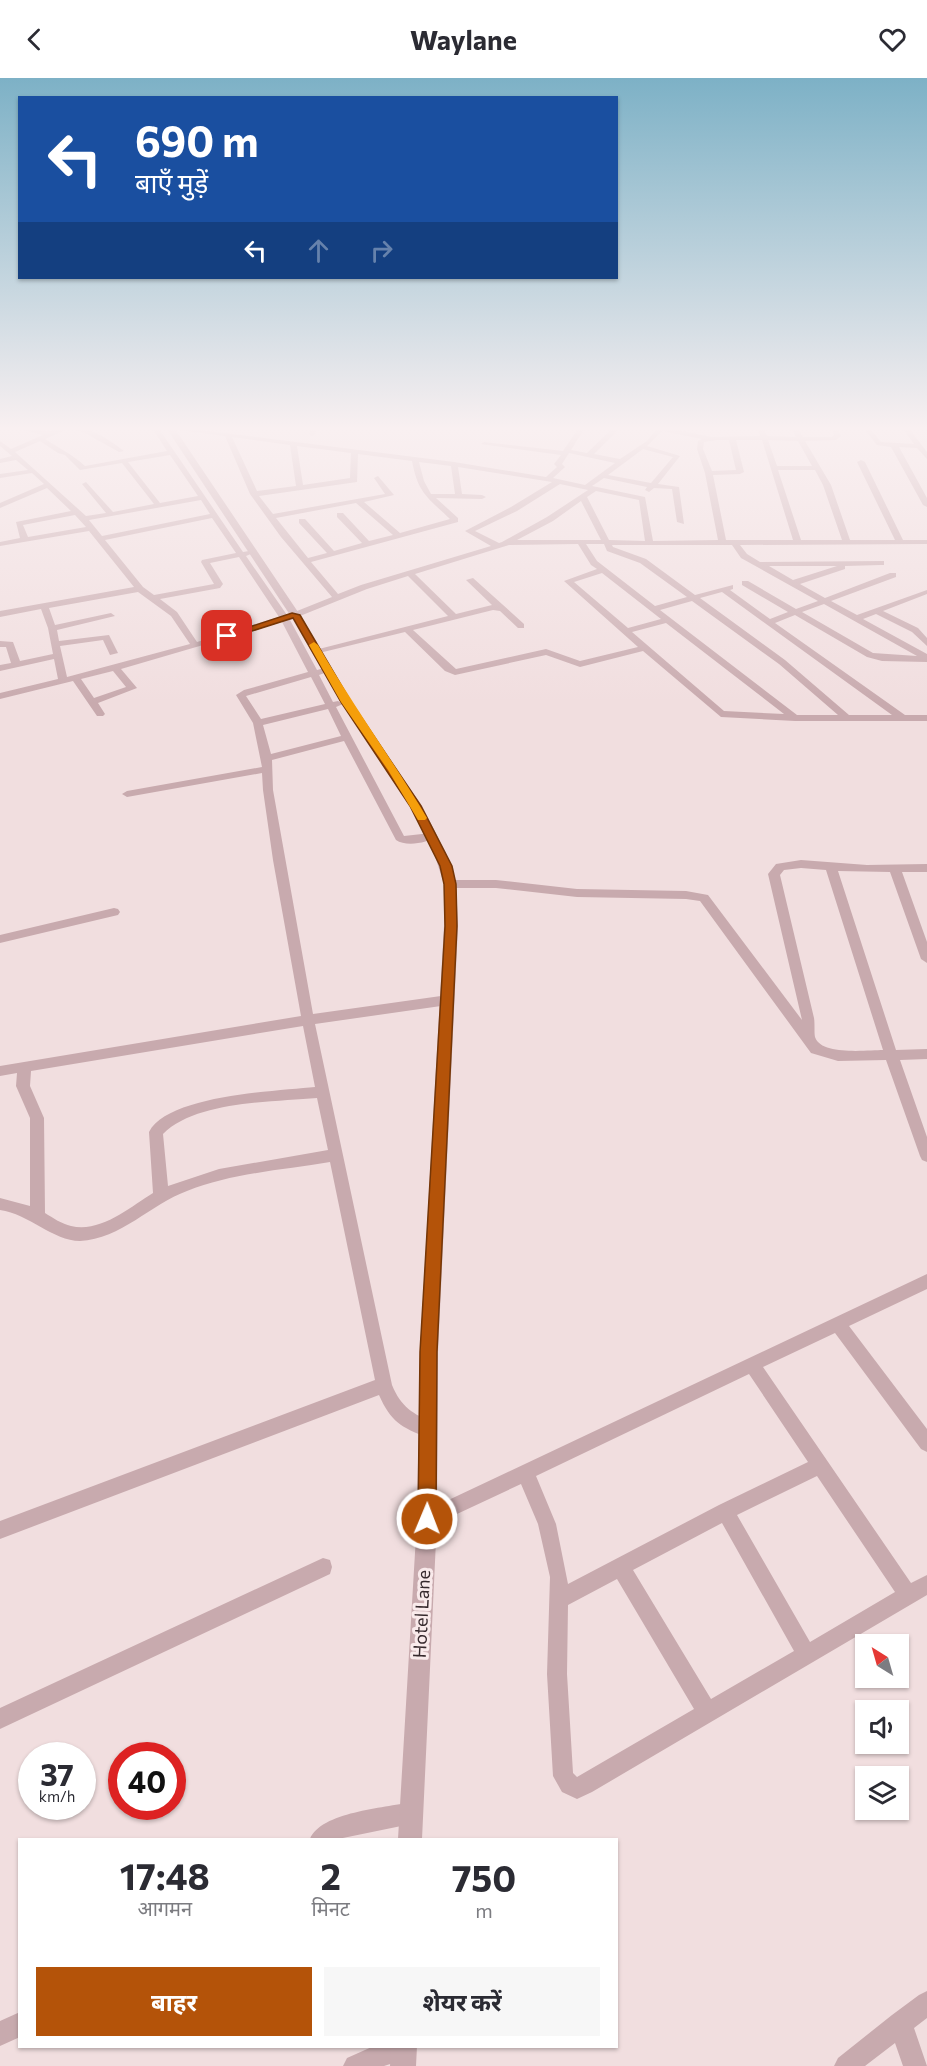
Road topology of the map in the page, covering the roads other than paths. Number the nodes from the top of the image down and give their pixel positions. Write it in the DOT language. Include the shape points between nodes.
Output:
graph roads {
  1 [pos="60,519"];
  2 [pos="84,519"];
  3 [pos="197,519"];
  4 [pos="218,519"];
  5 [pos="227,519"];
  6 [pos="272,519"];
  7 [pos="344,519"];
  8 [pos="379,519"];
  9 [pos="454,519"];
  10 [pos="494,519"];
  11 [pos="549,519"];
  12 [pos="594,519"];
  13 [pos="645,519"];
  14 [pos="681,519"];
  15 [pos="717,519"];
  16 [pos="790,519"];
  17 [pos="838,519"];
  18 [pos="889,519"];
  19 [pos="302,521"];
  20 [pos="681,522"];
  21 [pos="92,528"];
  22 [pos="399,536"];
  23 [pos="100,539"];
  24 [pos="25,540"];
  25 [pos="579,541"];
  26 [pos="722,542"];
  27 [pos="734,542"];
  28 [pos="847,542"];
  29 [pos="900,542"];
  30 [pos="607,543"];
  31 [pos="649,543"];
  32 [pos="798,543"];
  33 [pos="0,544"];
  34 [pos="926,544"];
  35 [pos="368,545"];
  36 [pos="501,545"];
  37 [pos="248,553"];
  38 [pos="332,554"];
  39 [pos="307,561"];
  40 [pos="855,563"];
  41 [pos="882,563"];
  42 [pos="758,564"];
  43 [pos="603,570"];
  44 [pos="410,574"];
  45 [pos="893,575"];
  46 [pos="470,580"];
  47 [pos="793,583"];
  48 [pos="140,589"];
  49 [pos="723,589"];
  50 [pos="925,592"];
  51 [pos="336,597"];
  52 [pos="154,598"];
  53 [pos="693,598"];
  54 [pos="825,601"];
  55 [pos="44,607"];
  56 [pos="500,608"];
  57 [pos="654,609"];
  58 [pos="876,610"];
  59 [pos="796,613"];
  60 [pos="0,614"];
  61 [pos="111,616"];
  62 [pos="290,617"];
  63 [pos="454,617"];
  64 [pos="858,618"];
  65 [pos="668,620"];
  66 [pos="769,622"];
  67 [pos="521,626"];
  68 [pos="52,628"];
  69 [pos="407,629"];
  70 [pos="627,631"];
  71 [pos="0,644"];
  72 [pos="55,644"];
  73 [pos="927,644"];
  74 [pos="195,645"];
  75 [pos="645,648"];
  76 [pos="318,652"];
  77 [pos="113,653"];
  78 [pos="57,656"];
  79 [pos="927,658"];
  80 [pos="15,664"];
  81 [pos="0,668"];
  82 [pos="115,668"];
  83 [pos="320,672"];
  84 [pos="76,678"];
  85 [pos="63,681"];
  86 [pos="0,696"];
  87 [pos="92,702"];
  88 [pos="339,704"];
  89 [pos="100,714"];
  90 [pos="901,717"];
  91 [pos="795,718"];
  92 [pos="927,718"];
  93 [pos="848,719"];
  94 [pos="258,723"];
  95 [pos="348,737"];
  96 [pos="267,764"];
  97 [pos="127,794"];
  98 [pos="422,838"];
  99 [pos="831,866"];
  100 [pos="927,868"];
  101 [pos="895,869"];
  102 [pos="450,884"];
  103 [pos="114,912"];
  104 [pos="0,939"];
  105 [pos="927,959"];
  106 [pos="439,1000"];
  107 [pos="308,1020"];
  108 [pos="809,1042"];
  109 [pos="927,1054"];
  110 [pos="892,1055"];
  111 [pos="24,1067"];
  112 [pos="0,1071"];
  113 [pos="322,1092"];
  114 [pos="334,1155"];
  115 [pos="927,1156"];
  116 [pos="161,1195"];
  117 [pos="0,1204"];
  118 [pos="38,1215"];
  119 [pos="927,1281"];
  120 [pos="837,1323"];
  121 [pos="752,1365"];
  122 [pos="384,1385"];
  123 [pos="417,1425"];
  124 [pos="927,1443"];
  125 [pos="819,1466"];
  126 [pos="525,1473"];
  127 [pos="725,1511"];
  128 [pos="427,1519"];
  129 [pos="0,1530"];
  130 [pos="323,1567"];
  131 [pos="621,1568"];
  132 [pos="927,1584"];
  133 [pos="908,1594"];
  134 [pos="559,1599"];
  135 [pos="807,1655"];
  136 [pos="708,1713"];
  137 [pos="0,1719"];
  138 [pos="411,1813"];
  139 [pos="322,1838"];
  140 [pos="410,1838"];
  141 [pos="927,2003"];
  142 [pos="900,2023"];
  143 [pos="18,2025"];
  144 [pos="0,2034"];
  145 [pos="846,2066"];
  146 [pos="915,2066"];
  1 -- 24 [label="street" via="19,524"];
  2 -- 21 [label="street"];
  3 -- 23 [label="street"];
  4 -- 37 [label="street"];
  5 -- 37 [label="street, Hotel Lane"];
  6 -- 39 [label="street"];
  7 -- 35 [label="street"];
  8 -- 22 [label="street"];
  9 -- 22 [label="street"];
  10 -- 36 [label="street" via="469,531"];
  11 -- 36 [label="street"];
  12 -- 30 [label="street"];
  13 -- 31 [label="street"];
  14 -- 20 [label="street"];
  15 -- 26 [label="street"];
  16 -- 32 [label="street"];
  17 -- 28 [label="street"];
  18 -- 29 [label="street"];
  19 -- 38 [label="street"];
  21 -- 23 [label="street"];
  21 -- 24 [label="street"];
  22 -- 35 [label="street"];
  23 -- 48 [label="street"];
  24 -- 33 [label="street"];
  25 -- 30 [label="street"];
  25 -- 36 [label="street"];
  25 -- 43 [label="street"];
  26 -- 27 [label="street"];
  26 -- 31 [label="street"];
  27 -- 32 [label="street"];
  27 -- 42 [label="street" via="740,553"];
  28 -- 29 [label="street"];
  28 -- 32 [label="street"];
  29 -- 34 [label="street"];
  30 -- 31 [label="street"];
  30 -- 53 [label="street" via="613,551 643,561"];
  35 -- 38 [label="street"];
  36 -- 44 [label="street"];
  37 -- 52 [label="street" via="205,562 217,586"];
  37 -- 62 [label="street, Hotel Lane"];
  38 -- 39 [label="street"];
  39 -- 51 [label="street"];
  40 -- 41 [label="street"];
  40 -- 42 [label="street"];
  40 -- 47 [label="street"];
  42 -- 47 [label="street"];
  43 -- 57 [label="street"];
  43 -- 70 [label="street" via="568,581"];
  44 -- 51 [label="street"];
  44 -- 63 [label="street"];
  45 -- 54 [label="street"];
  46 -- 56 [label="street"];
  47 -- 54 [label="street"];
  48 -- 52 [label="street"];
  48 -- 55 [label="street"];
  49 -- 53 [label="street"];
  49 -- 59 [label="street" via="749,581"];
  49 -- 66 [label="street"];
  50 -- 58 [label="street"];
  51 -- 62 [label="street"];
  52 -- 74 [label="street" via="174,614"];
  53 -- 57 [label="street"];
  53 -- 93 [label="street" via="782,662"];
  54 -- 59 [label="street"];
  54 -- 64 [label="street"];
  55 -- 60 [label="street"];
  55 -- 68 [label="street"];
  56 -- 63 [label="street"];
  56 -- 67 [label="street"];
  57 -- 65 [label="street"];
  58 -- 64 [label="street"];
  58 -- 73 [label="street" via="915,630"];
  59 -- 66 [label="street"];
  59 -- 79 [label="street" via="877,658"];
  61 -- 68 [label="street"];
  62 -- 74 [label="street"];
  62 -- 76 [label="street, Hotel Lane"];
  62 -- 83 [label="street"];
  63 -- 69 [label="street"];
  64 -- 79 [label="street"];
  65 -- 70 [label="street"];
  65 -- 91 [label="street"];
  66 -- 90 [label="street"];
  68 -- 72 [label="street"];
  69 -- 75 [label="street" via="455,672 546,652 580,664"];
  69 -- 76 [label="street"];
  70 -- 75 [label="street"];
  71 -- 80 [label="street" via="10,644"];
  72 -- 77 [label="street" via="105,637"];
  72 -- 78 [label="street"];
  74 -- 82 [label="street"];
  75 -- 91 [label="street" via="721,714"];
  76 -- 83 [label="street, Hotel Lane"];
  78 -- 80 [label="street"];
  78 -- 85 [label="street"];
  80 -- 81 [label="street"];
  82 -- 84 [label="street"];
  82 -- 87 [label="street" via="132,688"];
  83 -- 88 [label="street, Hotel Lane"];
  83 -- 94 [label="street" via="242,694"];
  84 -- 85 [label="street"];
  84 -- 87 [label="street"];
  85 -- 86 [label="street"];
  87 -- 89 [label="street"];
  88 -- 94 [label="street"];
  88 -- 95 [label="street"];
  88 -- 98 [label="street, Hotel Lane" via="393,770 416,806"];
  90 -- 92 [label="street"];
  90 -- 93 [label="street"];
  91 -- 93 [label="street"];
  94 -- 96 [label="street"];
  95 -- 96 [label="street"];
  95 -- 98 [label="street" via="400,838"];
  96 -- 97 [label="street"];
  96 -- 107 [label="street" via="279,860"];
  98 -- 102 [label="street, Hotel Lane" via="446,866"];
  99 -- 101 [label="street"];
  99 -- 108 [label="street" via="788,865 774,874 806,1010"];
  99 -- 110 [label="street"];
  100 -- 101 [label="street"];
  101 -- 105 [label="street"];
  102 -- 106 [label="street, Hotel Lane" via="451,926"];
  102 -- 108 [label="street" via="704,898"];
  103 -- 104 [label="street"];
  106 -- 107 [label="street"];
  106 -- 123 [label="street, Hotel Lane" via="443,1049 429,1352"];
  107 -- 111 [label="street"];
  107 -- 113 [label="street"];
  108 -- 110 [label="street" via="816,1049 838,1056"];
  109 -- 110 [label="street"];
  110 -- 115 [label="street"];
  111 -- 112 [label="street"];
  111 -- 118 [label="street" via="22,1086 38,1124"];
  113 -- 114 [label="street"];
  113 -- 116 [label="street" via="208,1106 164,1122 156,1132"];
  114 -- 116 [label="street" via="222,1175"];
  114 -- 122 [label="street"];
  116 -- 118 [label="street" via="118,1224 89,1233 67,1232"];
  117 -- 118 [label="street" via="26,1208"];
  119 -- 120 [label="street"];
  120 -- 121 [label="street"];
  120 -- 124 [label="street"];
  121 -- 125 [label="street"];
  121 -- 126 [label="street"];
  122 -- 123 [label="street" via="398,1414"];
  122 -- 129 [label="street"];
  123 -- 128 [label="street, Hotel Lane"];
  125 -- 127 [label="street"];
  125 -- 133 [label="street"];
  126 -- 128 [label="street"];
  126 -- 134 [label="street" via="553,1545"];
  127 -- 131 [label="street"];
  127 -- 135 [label="street"];
  128 -- 138 [label="street, Hotel Lane"];
  130 -- 137 [label="street"];
  131 -- 134 [label="street"];
  131 -- 136 [label="street"];
  132 -- 133 [label="street"];
  133 -- 135 [label="street"];
  134 -- 136 [label="street" via="557,1674 563,1776 569,1785 585,1785"];
  135 -- 136 [label="street"];
  138 -- 139 [label="street" via="334,1829"];
  138 -- 140 [label="street, Hotel Lane"];
  141 -- 142 [label="street"];
  142 -- 145 [label="street"];
  142 -- 146 [label="street"];
  143 -- 144 [label="street"];
}
